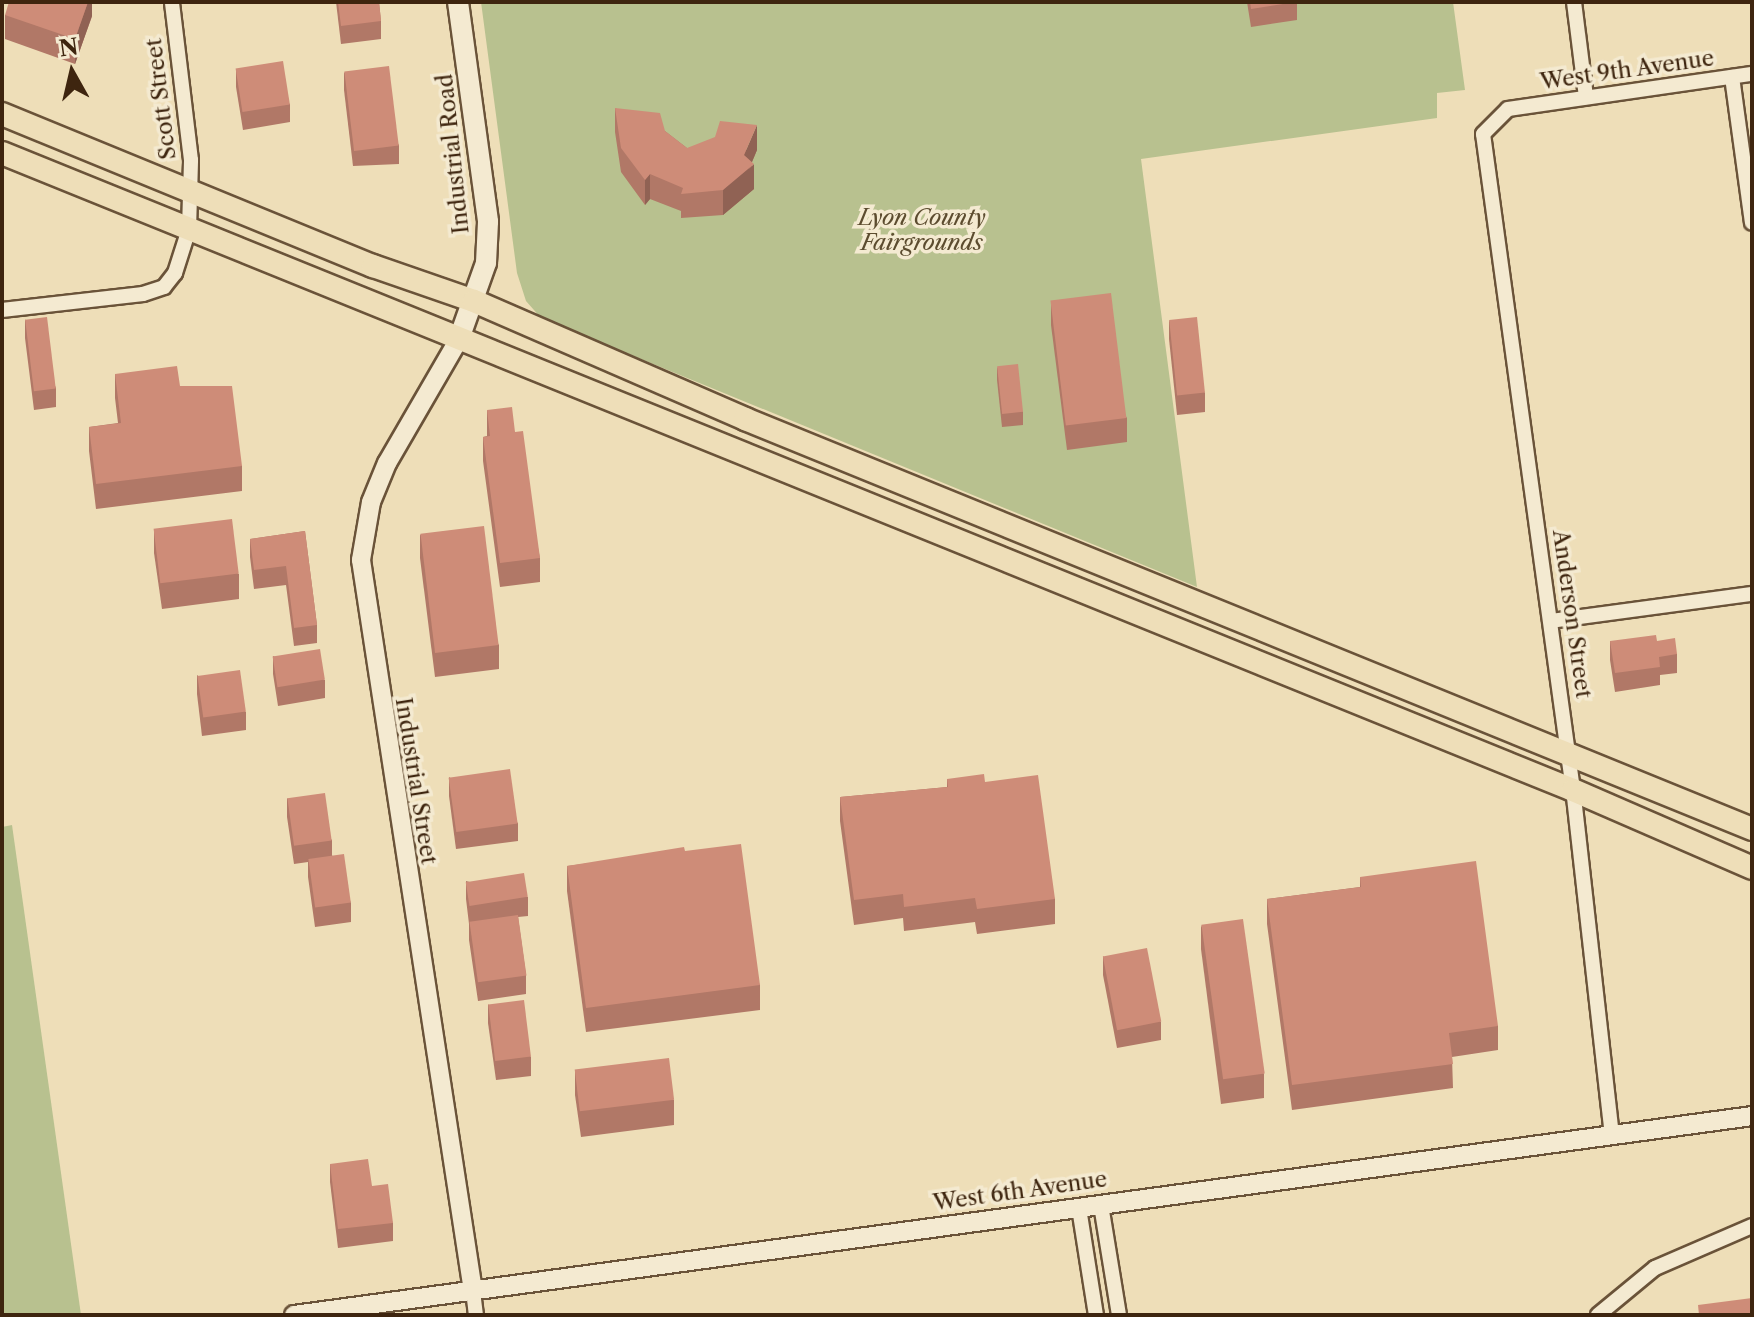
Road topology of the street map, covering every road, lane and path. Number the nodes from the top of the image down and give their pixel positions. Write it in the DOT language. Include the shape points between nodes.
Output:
graph roads {
  1 [pos="172,2"];
  2 [pos="458,2"];
  3 [pos="1574,2"];
  4 [pos="1752,74"];
  5 [pos="1732,77"];
  6 [pos="1586,97"];
  7 [pos="1508,109"];
  8 [pos="2,114"];
  9 [pos="2,153"];
  10 [pos="190,192"];
  11 [pos="1752,223"];
  12 [pos="189,229"];
  13 [pos="474,301"];
  14 [pos="2,310"];
  15 [pos="459,339"];
  16 [pos="1752,594"];
  17 [pos="1551,621"];
  18 [pos="1568,751"];
  19 [pos="1573,790"];
  20 [pos="1752,829"];
  21 [pos="1752,868"];
  22 [pos="1752,1116"];
  23 [pos="1612,1136"];
  24 [pos="1101,1205"];
  25 [pos="1079,1208"];
  26 [pos="1752,1226"];
  27 [pos="473,1291"];
  28 [pos="294,1315"];
  29 [pos="476,1315"];
  30 [pos="1096,1315"];
  31 [pos="1119,1315"];
  32 [pos="1598,1315"];
  1 -- 10 [label="street, Scott Street" via="191,160"];
  2 -- 13 [label="main road, Industrial Road" via="488,222 486,263"];
  3 -- 6 [label="street"];
  4 -- 5 [label="street, West 9th Avenue"];
  5 -- 6 [label="street, West 9th Avenue"];
  5 -- 11 [label="street"];
  6 -- 7 [label="street, West 9th Avenue"];
  7 -- 17 [label="street, Anderson Street" via="1483,134"];
  8 -- 10 [label="main road"];
  9 -- 12 [label="main road"];
  10 -- 12 [label="street"];
  10 -- 13 [label="main road"];
  12 -- 14 [label="street" via="164,287"];
  12 -- 15 [label="main road"];
  13 -- 15 [label="main road, Industrial Street"];
  13 -- 18 [label="main road" via="745,419"];
  15 -- 19 [label="main road"];
  15 -- 27 [label="street, Industrial Street" via="387,463 371,502 361,560"];
  16 -- 17 [label="street"];
  17 -- 18 [label="street, Anderson Street"];
  18 -- 19 [label="street, Anderson Street"];
  18 -- 20 [label="main road"];
  19 -- 21 [label="main road"];
  19 -- 23 [label="street, Anderson Street"];
  22 -- 23 [label="street, West 6th Avenue"];
  23 -- 24 [label="street, West 6th Avenue"];
  24 -- 25 [label="street, West 6th Avenue"];
  24 -- 31 [label="street"];
  25 -- 27 [label="street, West 6th Avenue"];
  25 -- 30 [label="street"];
  26 -- 32 [label="street" via="1655,1268"];
  27 -- 28 [label="street, West 6th Avenue"];
  27 -- 29 [label="street"];
}
